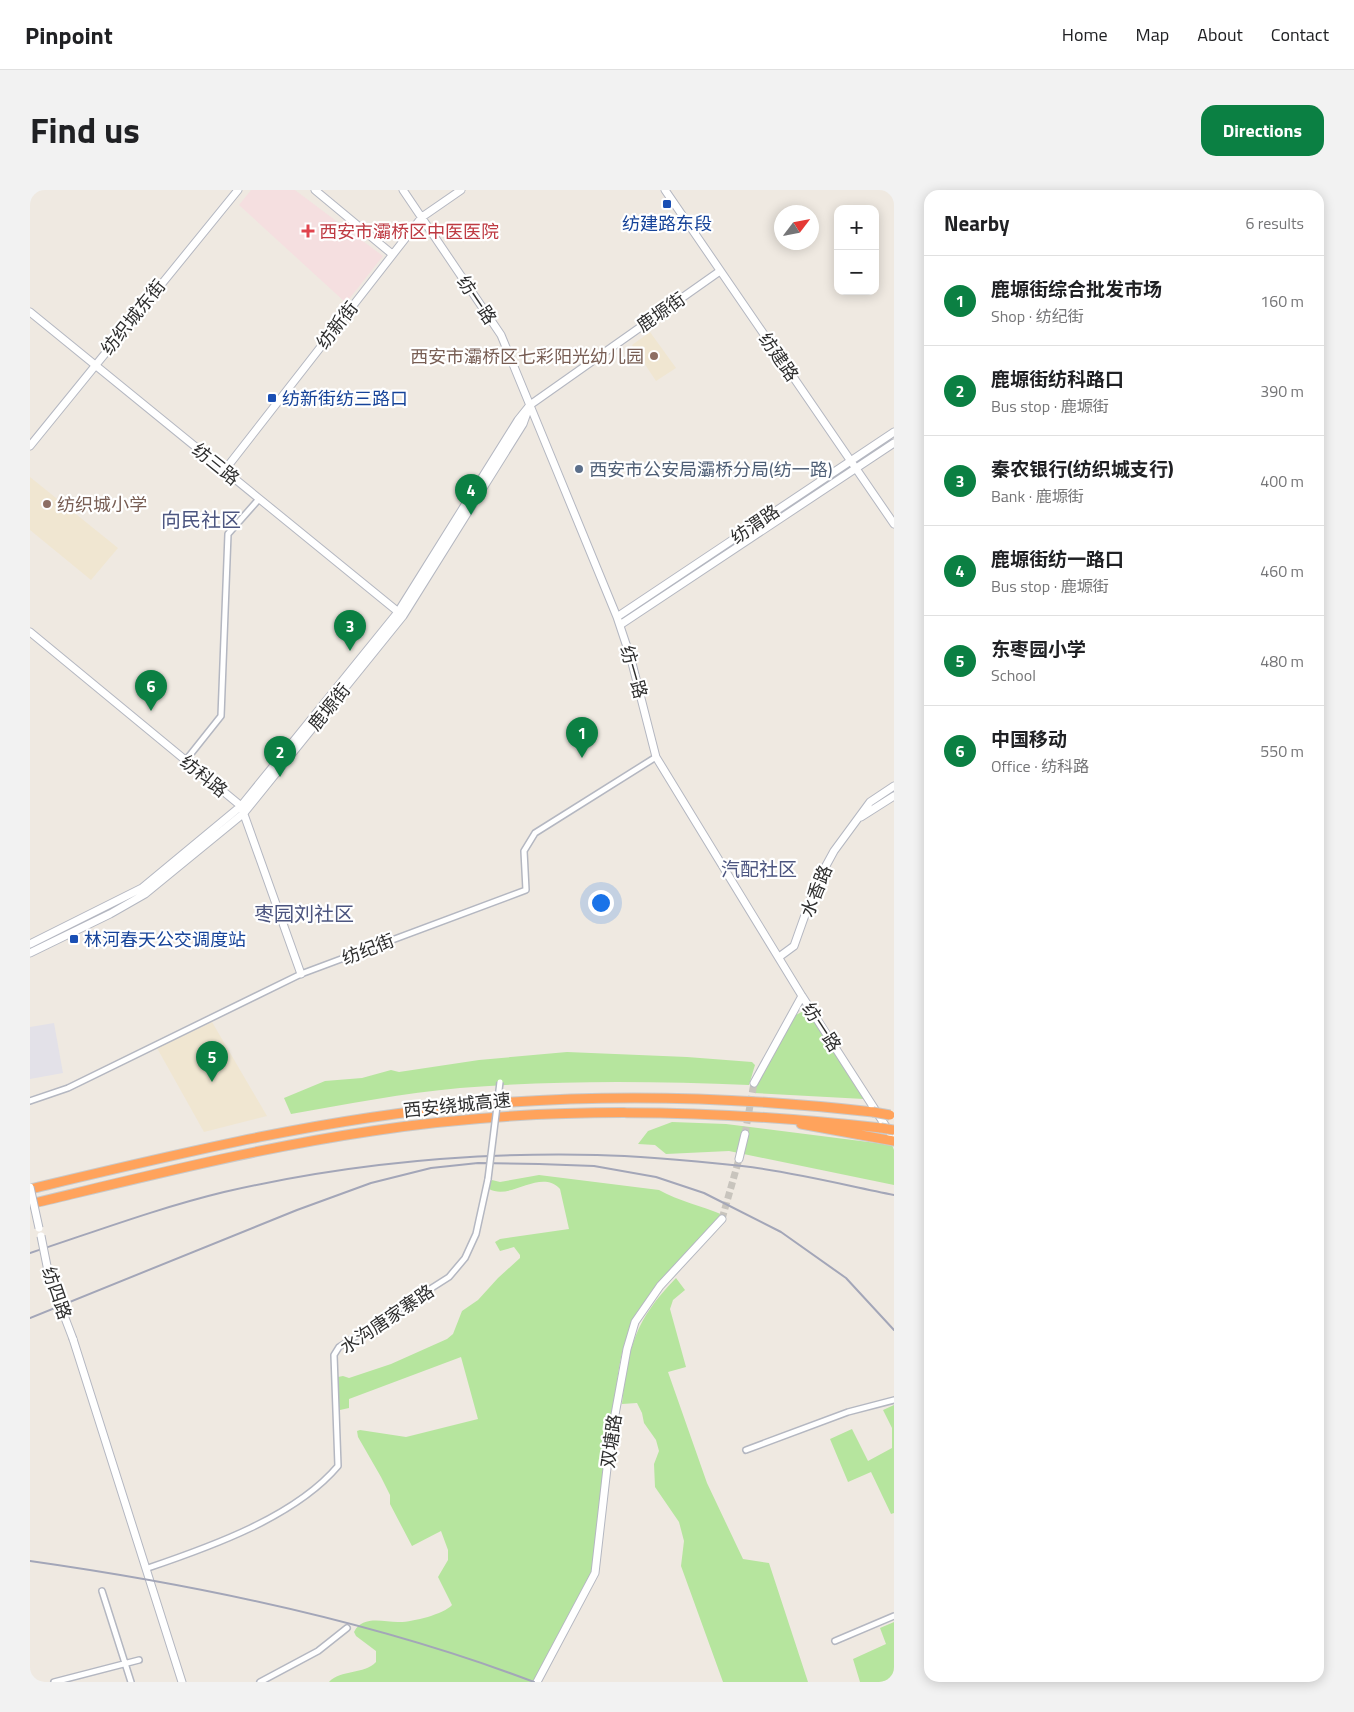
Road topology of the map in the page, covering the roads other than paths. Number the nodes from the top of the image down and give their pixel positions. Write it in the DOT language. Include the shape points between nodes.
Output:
graph roads {
  1 [pos="238,190"];
  2 [pos="315,190"];
  3 [pos="403,190"];
  4 [pos="461,190"];
  5 [pos="665,190"];
  6 [pos="422,217"];
  7 [pos="392,254"];
  8 [pos="720,271"];
  9 [pos="30,312"];
  10 [pos="95,364"];
  11 [pos="530,405"];
  12 [pos="894,432"];
  13 [pos="894,443"];
  14 [pos="30,446"];
  15 [pos="851,461"];
  16 [pos="856,468"];
  17 [pos="224,471"];
  18 [pos="259,499"];
  19 [pos="894,524"];
  20 [pos="401,614"];
  21 [pos="618,621"];
  22 [pos="30,632"];
  23 [pos="656,757"];
  24 [pos="186,760"];
  25 [pos="894,786"];
  26 [pos="894,796"];
  27 [pos="243,810"];
  28 [pos="853,824"];
  29 [pos="30,944"];
  30 [pos="30,954"];
  31 [pos="779,957"];
  32 [pos="301,974"];
  33 [pos="802,996"];
  34 [pos="500,1082"];
  35 [pos="754,1083"];
  36 [pos="30,1101"];
  37 [pos="749,1115"];
  38 [pos="892,1115"];
  39 [pos="894,1130"];
  40 [pos="745,1134"];
  41 [pos="892,1140"];
  42 [pos="739,1159"];
  43 [pos="30,1188"];
  44 [pos="30,1204"];
  45 [pos="722,1219"];
  46 [pos="894,1400"];
  47 [pos="746,1450"];
  48 [pos="148,1568"];
  49 [pos="102,1591"];
  50 [pos="894,1616"];
  51 [pos="347,1628"];
  52 [pos="835,1642"];
  53 [pos="139,1660"];
  54 [pos="125,1664"];
  55 [pos="54,1682"];
  56 [pos="131,1682"];
  57 [pos="182,1682"];
  58 [pos="260,1682"];
  59 [pos="537,1682"];
  1 -- 10 [label="street, 纺织城东街"];
  2 -- 7 [label="street"];
  3 -- 6 [label="street, 纺一路"];
  4 -- 6 [label="street, 纺新街"];
  5 -- 8 [label="street, 纺建路"];
  6 -- 7 [label="street, 纺新街"];
  6 -- 11 [label="street, 纺一路" via="501,335"];
  7 -- 17 [label="street, 纺新街"];
  8 -- 11 [label="street, 鹿塬街"];
  8 -- 15 [label="street, 纺建路"];
  9 -- 10 [label="street, 纺三路"];
  10 -- 14 [label="street, 纺织城东街"];
  10 -- 17 [label="street, 纺三路"];
  11 -- 20 [label="street, 鹿塬街"];
  11 -- 21 [label="street, 纺一路"];
  12 -- 15 [label="street, 纺渭路"];
  13 -- 16 [label="street, 纺渭路"];
  15 -- 16 [label="street, 纺建路"];
  15 -- 21 [label="street, 纺渭路"];
  16 -- 19 [label="street, 纺建路"];
  16 -- 21 [label="street, 纺渭路"];
  17 -- 18 [label="street, 纺三路"];
  18 -- 20 [label="street, 纺三路"];
  18 -- 24 [label="street" via="228,534 221,716"];
  20 -- 27 [label="street, 鹿塬街"];
  21 -- 23 [label="street, 纺一路"];
  22 -- 24 [label="street, 纺科路"];
  23 -- 31 [label="street, 纺一路"];
  23 -- 32 [label="street, 纺纪街" via="535,833 524,851 526,890"];
  24 -- 27 [label="street, 纺科路"];
  25 -- 28 [label="street, 水香路" via="870,802"];
  26 -- 28 [label="street, 水香路"];
  27 -- 29 [label="street, 鹿塬街" via="142,888"];
  27 -- 30 [label="street, 鹿塬街" via="145,894"];
  27 -- 32 [label="street"];
  28 -- 31 [label="street, 水香路" via="820,876 794,946"];
  31 -- 33 [label="street, 纺一路"];
  32 -- 36 [label="street, 纺纪街" via="68,1088"];
  33 -- 35 [label="street"];
  33 -- 41 [label="street, 纺一路"];
  34 -- 48 [label="street, 水沟唐家寨路, bridge" via="488,1178 476,1234 465,1258 449,1277 339,1346 334,1355 338,1466 313,1491 265,1519 212,1546"];
  37 -- 39 [label="highway, 西安绕城高速, bridge"];
  37 -- 41 [label="highway"];
  37 -- 44 [label="highway, 西安绕城高速" via="569,1113 414,1125 250,1152"];
  38 -- 43 [label="highway, 西安绕城高速, bridge" via="797,1104 670,1098 475,1104 299,1129"];
  40 -- 42 [label="street"];
  43 -- 48 [label="street, 纺四路, bridge" via="49,1276 74,1339"];
  45 -- 59 [label="street, 双塘路" via="660,1286 635,1322 627,1348 610,1442 595,1573"];
  46 -- 47 [label="street" via="848,1412"];
  48 -- 57 [label="street, 纺四路"];
  49 -- 54 [label="street"];
  50 -- 52 [label="street"];
  51 -- 58 [label="street" via="318,1652"];
  53 -- 54 [label="street"];
  54 -- 55 [label="street"];
  54 -- 56 [label="street"];
}
